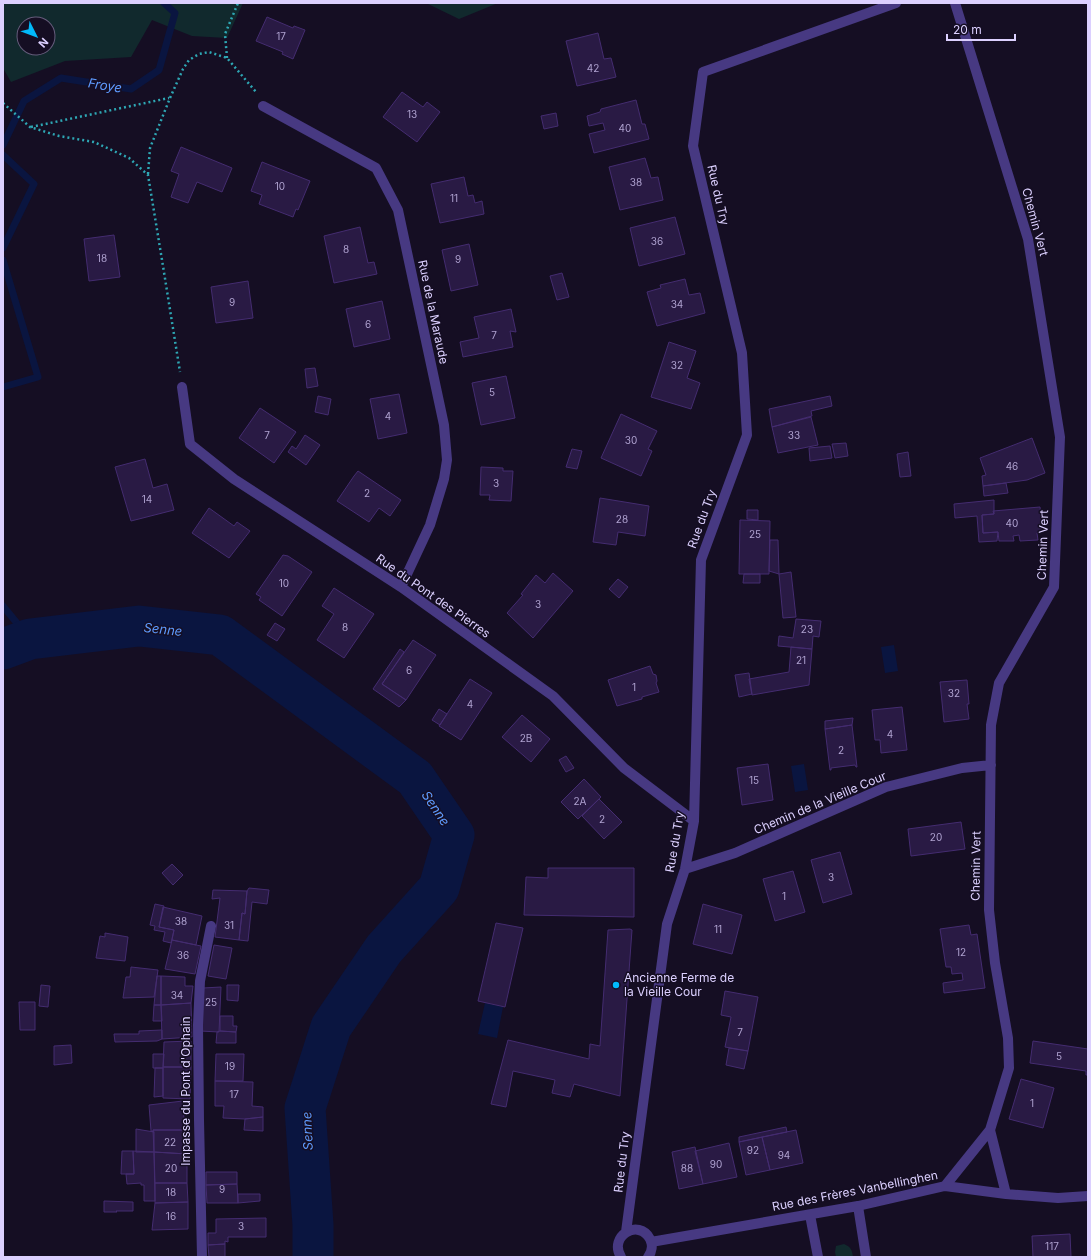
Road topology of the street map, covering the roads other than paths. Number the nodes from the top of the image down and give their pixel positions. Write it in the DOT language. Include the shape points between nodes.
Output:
graph roads {
  1 [pos="896,3"];
  2 [pos="955,3"];
  3 [pos="263,106"];
  4 [pos="182,387"];
  5 [pos="401,588"];
  6 [pos="990,765"];
  7 [pos="694,821"];
  8 [pos="685,870"];
  9 [pos="211,926"];
  10 [pos="990,1130"];
  11 [pos="945,1186"];
  12 [pos="1006,1194"];
  13 [pos="1088,1196"];
  14 [pos="858,1206"];
  15 [pos="810,1215"];
  16 [pos="626,1232"];
  17 [pos="651,1242"];
  18 [pos="202,1257"];
  19 [pos="622,1257"];
  20 [pos="648,1257"];
  21 [pos="818,1257"];
  22 [pos="866,1257"];
  1 -- 7 [label="street, Rue du Try" via="704,72 693,146 742,353 747,435 701,560"];
  2 -- 6 [label="street, Chemin Vert" via="1028,239 1060,437 1054,587 999,683 991,725"];
  3 -- 5 [label="street, Rue de la Maraude" via="376,168 398,210 444,424 447,460 430,525"];
  4 -- 5 [label="street, Rue du Pont des Pierres" via="190,444 234,479"];
  5 -- 7 [label="street, Rue du Pont des Pierres" via="553,696 624,768"];
  6 -- 8 [label="street, Chemin de la Vieille Cour" via="962,768 886,787 735,853"];
  6 -- 10 [label="street, Chemin Vert" via="989,910 1008,1038 1009,1068"];
  7 -- 8 [label="street, Rue du Try"];
  8 -- 16 [label="street, Rue du Try" via="667,924"];
  9 -- 18 [label="street, Impasse du Pont d'Ophain" via="200,981 198,1025"];
  10 -- 11 [label="street, Chemin Vert"];
  10 -- 12 [label="street"];
  11 -- 12 [label="street, Rue des Frères Vanbellinghen"];
  11 -- 14 [label="street, Rue des Frères Vanbellinghen"];
  12 -- 13 [label="street, Rue des Frères Vanbellinghen" via="1058,1198"];
  14 -- 15 [label="street, Rue des Frères Vanbellinghen"];
  14 -- 22 [label="street"];
  15 -- 17 [label="street, Rue des Frères Vanbellinghen"];
  15 -- 21 [label="street"];
  16 -- 17 [label="street" via="635,1229 641,1231"];
  16 -- 19 [label="street" via="618,1246"];
  17 -- 20 [label="street" via="652,1250"];
}
